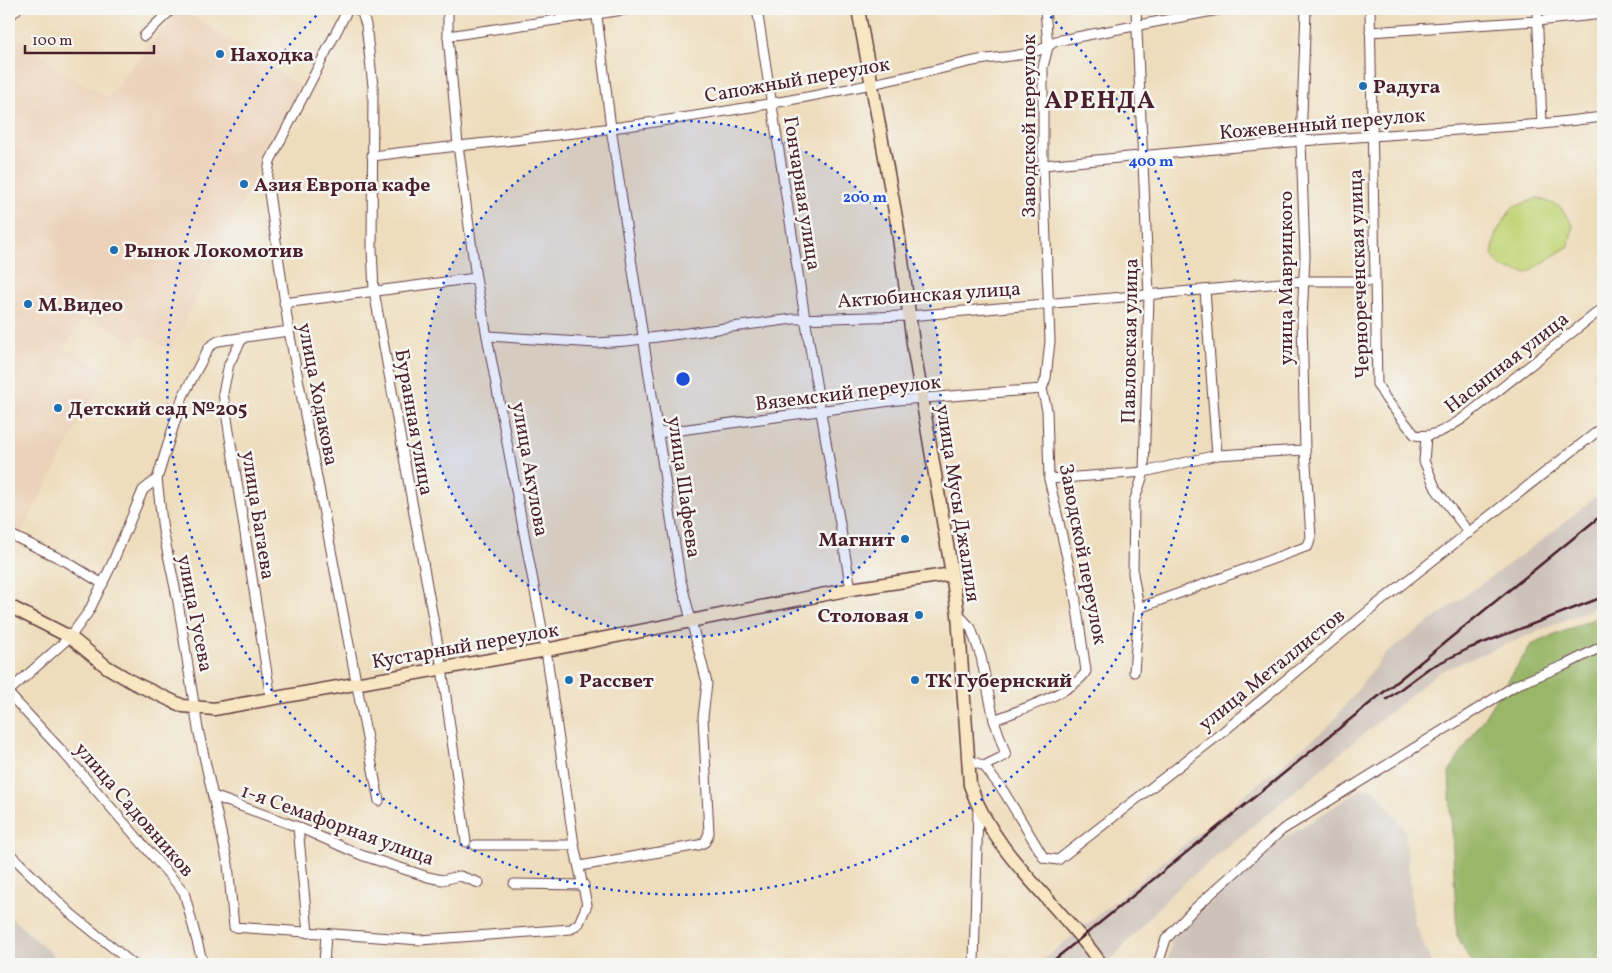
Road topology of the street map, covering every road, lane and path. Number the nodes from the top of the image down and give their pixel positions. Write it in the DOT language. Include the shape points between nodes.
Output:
graph roads {
  1 [pos="17,9"];
  2 [pos="172,9"];
  3 [pos="348,9"];
  4 [pos="356,9"];
  5 [pos="448,9"];
  6 [pos="630,9"];
  7 [pos="757,9"];
  8 [pos="858,9"];
  9 [pos="1045,9"];
  10 [pos="1136,9"];
  11 [pos="1223,9"];
  12 [pos="1306,9"];
  13 [pos="1370,9"];
  14 [pos="1537,9"];
  15 [pos="596,11"];
  16 [pos="1603,14"];
  17 [pos="9,17"];
  18 [pos="1537,21"];
  19 [pos="1137,25"];
  20 [pos="1370,32"];
  21 [pos="144,36"];
  22 [pos="448,36"];
  23 [pos="1044,49"];
  24 [pos="871,86"];
  25 [pos="771,104"];
  26 [pos="1603,117"];
  27 [pos="1542,124"];
  28 [pos="611,128"];
  29 [pos="1371,136"];
  30 [pos="1301,141"];
  31 [pos="458,145"];
  32 [pos="372,156"];
  33 [pos="1144,156"];
  34 [pos="1043,165"];
  35 [pos="476,278"];
  36 [pos="1304,281"];
  37 [pos="1374,282"];
  38 [pos="1205,290"];
  39 [pos="374,292"];
  40 [pos="1149,295"];
  41 [pos="1049,302"];
  42 [pos="284,303"];
  43 [pos="1603,308"];
  44 [pos="909,316"];
  45 [pos="804,318"];
  46 [pos="289,331"];
  47 [pos="488,336"];
  48 [pos="645,338"];
  49 [pos="242,339"];
  50 [pos="1042,389"];
  51 [pos="923,400"];
  52 [pos="821,412"];
  53 [pos="1603,427"];
  54 [pos="659,433"];
  55 [pos="1426,437"];
  56 [pos="1305,450"];
  57 [pos="1217,455"];
  58 [pos="1144,472"];
  59 [pos="157,479"];
  60 [pos="1049,479"];
  61 [pos="1469,533"];
  62 [pos="9,534"];
  63 [pos="952,574"];
  64 [pos="103,584"];
  65 [pos="851,589"];
  66 [pos="9,606"];
  67 [pos="1138,608"];
  68 [pos="958,614"];
  69 [pos="692,621"];
  70 [pos="70,637"];
  71 [pos="1603,646"];
  72 [pos="546,650"];
  73 [pos="442,668"];
  74 [pos="1134,672"];
  75 [pos="358,683"];
  76 [pos="9,692"];
  77 [pos="270,699"];
  78 [pos="194,709"];
  79 [pos="994,720"];
  80 [pos="969,760"];
  81 [pos="984,766"];
  82 [pos="213,796"];
  83 [pos="379,801"];
  84 [pos="978,807"];
  85 [pos="298,826"];
  86 [pos="574,846"];
  87 [pos="9,853"];
  88 [pos="580,866"];
  89 [pos="479,884"];
  90 [pos="514,884"];
  91 [pos="584,885"];
  92 [pos="308,933"];
  93 [pos="326,934"];
  94 [pos="134,964"];
  95 [pos="203,964"];
  96 [pos="324,964"];
  97 [pos="974,964"];
  98 [pos="1101,964"];
  99 [pos="1158,964"];
  1 -- 17 [label="street"];
  2 -- 21 [label="street"];
  3 -- 42 [label="street, улица Ходакова" via="270,160 267,179"];
  4 -- 32 [label="street, Буранная улица" via="362,13 366,25 373,86"];
  5 -- 22 [label="street, улица Акулова"];
  6 -- 15 [label="street"];
  7 -- 25 [label="street, Гончарная улица"];
  8 -- 24 [label="street, улица Мусы Джалиля"];
  9 -- 23 [label="street, Заводской переулок"];
  10 -- 19 [label="street, Павловская улица"];
  11 -- 19 [label="street, Сапожный переулок"];
  12 -- 30 [label="street, улица Маврицкого"];
  13 -- 20 [label="street, Чернореченская улица"];
  14 -- 18 [label="street"];
  15 -- 22 [label="street"];
  15 -- 28 [label="street, улица Шафеева"];
  16 -- 18 [label="street"];
  18 -- 20 [label="street"];
  18 -- 27 [label="street"];
  19 -- 23 [label="street, Сапожный переулок" via="1056,41"];
  19 -- 33 [label="street, Павловская улица"];
  20 -- 29 [label="street, Чернореченская улица"];
  22 -- 31 [label="street, улица Акулова"];
  23 -- 24 [label="street, Сапожный переулок" via="987,58"];
  23 -- 34 [label="street, Заводской переулок"];
  24 -- 25 [label="street, Сапожный переулок"];
  24 -- 44 [label="street, улица Мусы Джалиля" via="897,223"];
  25 -- 28 [label="street, Сапожный переулок"];
  25 -- 45 [label="street, Гончарная улица"];
  26 -- 27 [label="street, Кожевенный переулок"];
  27 -- 29 [label="street, Кожевенный переулок"];
  28 -- 31 [label="street, Сапожный переулок"];
  28 -- 48 [label="street, улица Шафеева"];
  29 -- 30 [label="street, Кожевенный переулок"];
  29 -- 37 [label="street, Чернореченская улица"];
  30 -- 33 [label="street, Кожевенный переулок"];
  30 -- 36 [label="street, улица Маврицкого"];
  31 -- 32 [label="street, Сапожный переулок"];
  31 -- 35 [label="street, улица Акулова"];
  32 -- 39 [label="street, Буранная улица"];
  33 -- 34 [label="street, Кожевенный переулок"];
  33 -- 40 [label="street, Павловская улица"];
  34 -- 41 [label="street, Заводской переулок"];
  35 -- 39 [label="street"];
  35 -- 47 [label="street, улица Акулова"];
  36 -- 37 [label="street, Актюбинская улица"];
  36 -- 38 [label="street, Актюбинская улица"];
  36 -- 56 [label="street, улица Маврицкого"];
  37 -- 55 [label="street, Чернореченская улица" via="1377,384 1415,435"];
  38 -- 40 [label="street, Актюбинская улица"];
  38 -- 57 [label="street"];
  39 -- 42 [label="street"];
  39 -- 73 [label="street, Буранная улица"];
  40 -- 41 [label="street, Актюбинская улица"];
  40 -- 58 [label="street, Павловская улица"];
  41 -- 44 [label="street, Актюбинская улица"];
  41 -- 50 [label="street, Заводской переулок" via="1050,341"];
  42 -- 46 [label="street, улица Ходакова"];
  43 -- 55 [label="street, Насыпная улица" via="1462,420"];
  44 -- 45 [label="street, Актюбинская улица"];
  44 -- 51 [label="street, улица Мусы Джалиля"];
  45 -- 48 [label="street, Актюбинская улица"];
  45 -- 52 [label="street, Гончарная улица"];
  46 -- 49 [label="street"];
  46 -- 75 [label="street, улица Ходакова"];
  47 -- 48 [label="street, Актюбинская улица" via="596,343"];
  47 -- 72 [label="street, улица Акулова"];
  48 -- 54 [label="street, улица Шафеева"];
  49 -- 59 [label="street, улица Гусева" via="218,341 209,347 184,396"];
  49 -- 77 [label="street, улица Багаева" via="229,364 223,393"];
  50 -- 51 [label="street, Вяземский переулок"];
  50 -- 60 [label="street, Заводской переулок" via="1047,410"];
  51 -- 52 [label="street, Вяземский переулок" via="898,400"];
  51 -- 63 [label="street, улица Мусы Джалиля"];
  52 -- 54 [label="street, Вяземский переулок"];
  52 -- 65 [label="street, Гончарная улица"];
  53 -- 61 [label="street, улица Металлистов"];
  54 -- 69 [label="street, улица Шафеева" via="680,577"];
  55 -- 61 [label="street" via="1424,461 1436,489"];
  56 -- 57 [label="street"];
  56 -- 67 [label="street, улица Маврицкого" via="1311,536 1308,546"];
  57 -- 58 [label="street"];
  58 -- 60 [label="street"];
  58 -- 67 [label="street, Павловская улица" via="1134,502 1133,574"];
  59 -- 64 [label="street" via="143,490"];
  59 -- 78 [label="street, улица Гусева" via="162,531 178,602"];
  60 -- 79 [label="street, Заводской переулок" via="1074,588 1086,671 1082,680 1038,703"];
  61 -- 81 [label="street, улица Металлистов" via="1058,860 1044,858 1004,792"];
  62 -- 64 [label="street" via="67,562"];
  63 -- 65 [label="street, Кустарный переулок"];
  63 -- 68 [label="street, улица Мусы Джалиля"];
  64 -- 70 [label="street"];
  65 -- 69 [label="street, Кустарный переулок"];
  66 -- 70 [label="street, Кустарный переулок"];
  67 -- 74 [label="street, Павловская улица"];
  68 -- 79 [label="street" via="971,628 981,657"];
  68 -- 80 [label="street, улица Мусы Джалиля"];
  69 -- 72 [label="street, Кустарный переулок"];
  69 -- 88 [label="street, улица Шафеева" via="707,684 703,717 709,833 705,842"];
  70 -- 76 [label="street"];
  70 -- 78 [label="street, Кустарный переулок" via="107,667 134,683"];
  71 -- 99 [label="street" via="1516,685 1282,830 1193,910 1166,939"];
  72 -- 73 [label="street, Кустарный переулок"];
  72 -- 86 [label="street, улица Акулова"];
  73 -- 75 [label="street, Кустарный переулок"];
  73 -- 86 [label="street, Буранная улица" via="470,843"];
  75 -- 77 [label="street, Кустарный переулок"];
  75 -- 83 [label="street, улица Ходакова"];
  76 -- 95 [label="street, улица Садовников" via="184,892"];
  77 -- 78 [label="street, Кустарный переулок" via="214,709"];
  78 -- 82 [label="street, улица Гусева"];
  79 -- 81 [label="street" via="1006,755"];
  80 -- 81 [label="street"];
  80 -- 84 [label="street, улица Мусы Джалиля" via="970,785"];
  82 -- 85 [label="street, 1-я Семафорная улица"];
  82 -- 92 [label="street, улица Гусева" via="228,864 234,928"];
  84 -- 97 [label="street"];
  84 -- 98 [label="street, улица Мусы Джалиля" via="1003,848"];
  85 -- 89 [label="street, 1-я Семафорная улица" via="361,855 428,877 442,880 460,876"];
  85 -- 92 [label="street"];
  86 -- 88 [label="street, улица Акулова"];
  87 -- 94 [label="street" via="70,913"];
  88 -- 91 [label="street, улица Акулова"];
  90 -- 91 [label="street"];
  91 -- 93 [label="street, улица Акулова" via="587,904 579,924 571,929 420,940"];
  92 -- 93 [label="street"];
  93 -- 96 [label="street"];
}
